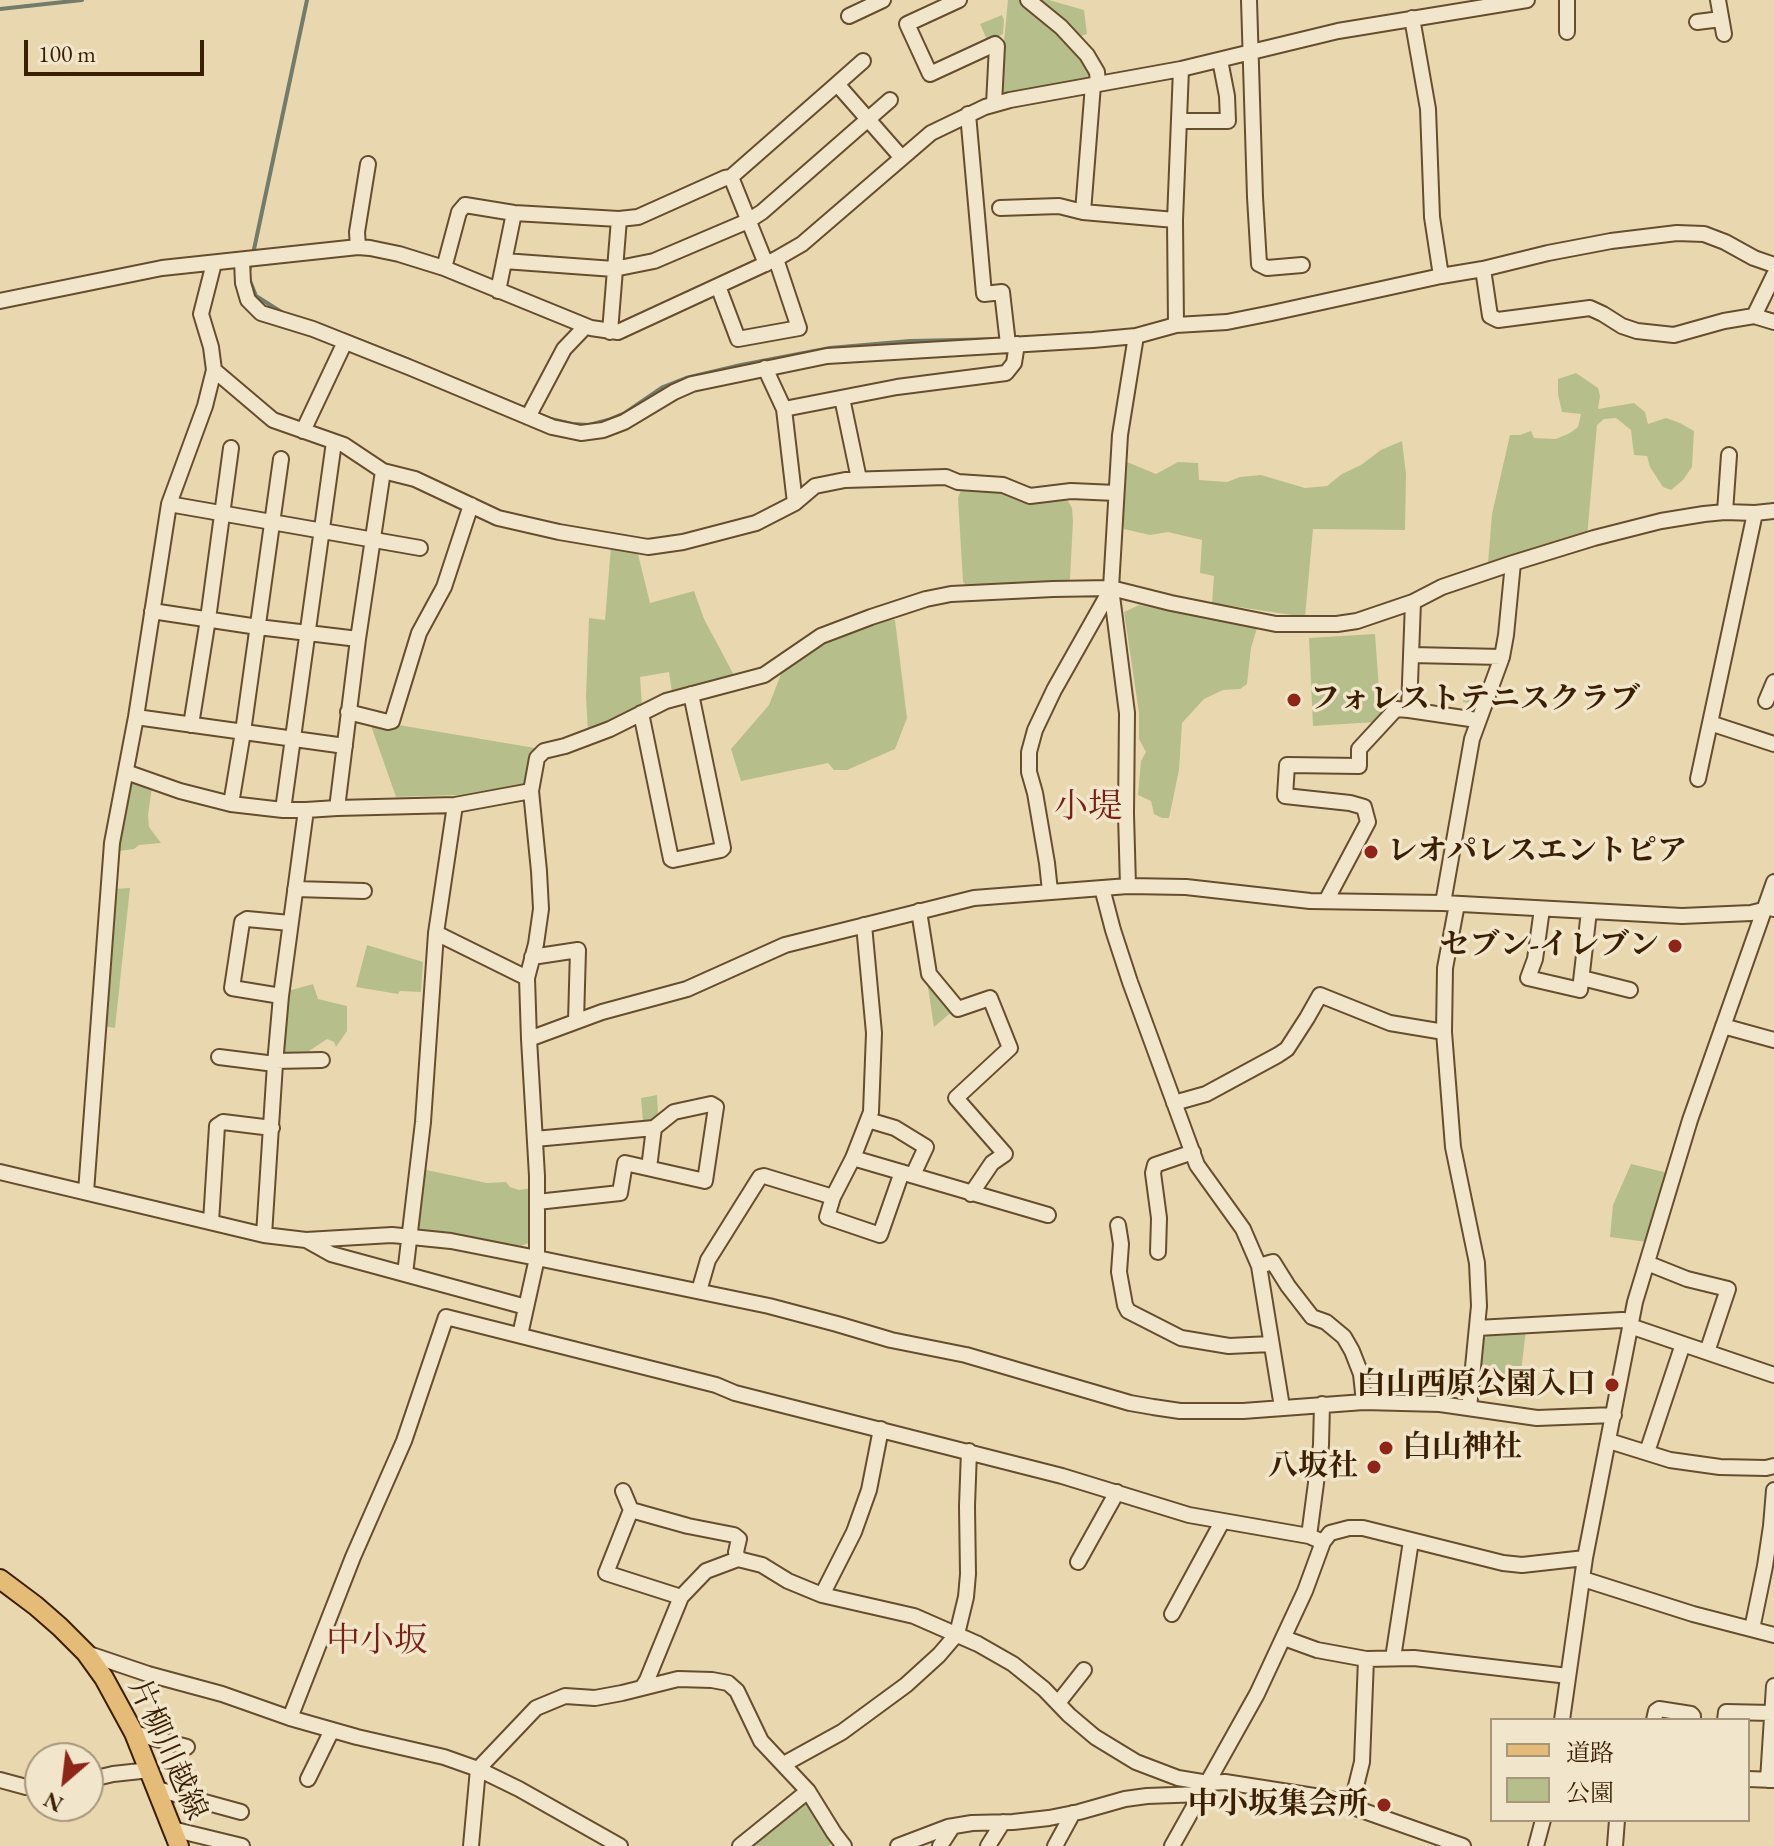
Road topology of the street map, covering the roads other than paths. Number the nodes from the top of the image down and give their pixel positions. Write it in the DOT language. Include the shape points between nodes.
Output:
graph roads {
  1 [pos="883,0"];
  2 [pos="959,0"];
  3 [pos="1028,0"];
  4 [pos="1249,0"];
  5 [pos="1527,0"];
  6 [pos="1567,0"];
  7 [pos="1718,0"];
  8 [pos="1509,2"];
  9 [pos="849,16"];
  10 [pos="1412,18"];
  11 [pos="1697,22"];
  12 [pos="1567,32"];
  13 [pos="1250,53"];
  14 [pos="1220,60"];
  15 [pos="863,61"];
  16 [pos="1181,69"];
  17 [pos="837,84"];
  18 [pos="1096,84"];
  19 [pos="890,100"];
  20 [pos="994,104"];
  21 [pos="968,114"];
  22 [pos="868,119"];
  23 [pos="1179,121"];
  24 [pos="902,158"];
  25 [pos="368,164"];
  26 [pos="731,177"];
  27 [pos="1000,208"];
  28 [pos="1083,212"];
  29 [pos="514,213"];
  30 [pos="619,219"];
  31 [pos="1175,220"];
  32 [pos="748,221"];
  33 [pos="358,247"];
  34 [pos="242,261"];
  35 [pos="504,261"];
  36 [pos="771,262"];
  37 [pos="214,263"];
  38 [pos="1302,265"];
  39 [pos="1774,265"];
  40 [pos="444,268"];
  41 [pos="614,269"];
  42 [pos="1483,269"];
  43 [pos="1774,275"];
  44 [pos="1441,276"];
  45 [pos="718,286"];
  46 [pos="498,291"];
  47 [pos="0,301"];
  48 [pos="1754,316"];
  49 [pos="1774,322"];
  50 [pos="1176,325"];
  51 [pos="586,326"];
  52 [pos="610,332"];
  53 [pos="1136,336"];
  54 [pos="345,342"];
  55 [pos="1013,344"];
  56 [pos="765,368"];
  57 [pos="214,370"];
  58 [pos="842,398"];
  59 [pos="784,409"];
  60 [pos="530,413"];
  61 [pos="303,431"];
  62 [pos="334,442"];
  63 [pos="231,448"];
  64 [pos="1729,455"];
  65 [pos="281,459"];
  66 [pos="383,471"];
  67 [pos="859,479"];
  68 [pos="1116,493"];
  69 [pos="795,503"];
  70 [pos="169,504"];
  71 [pos="471,505"];
  72 [pos="1774,511"];
  73 [pos="1725,512"];
  74 [pos="222,513"];
  75 [pos="1755,513"];
  76 [pos="273,522"];
  77 [pos="322,530"];
  78 [pos="373,540"];
  79 [pos="420,548"];
  80 [pos="1513,563"];
  81 [pos="1111,588"];
  82 [pos="1413,602"];
  83 [pos="152,611"];
  84 [pos="208,619"];
  85 [pos="258,627"];
  86 [pos="307,633"];
  87 [pos="358,639"];
  88 [pos="1411,655"];
  89 [pos="1502,657"];
  90 [pos="1774,682"];
  91 [pos="691,694"];
  92 [pos="1766,701"];
  93 [pos="1409,710"];
  94 [pos="348,712"];
  95 [pos="641,713"];
  96 [pos="136,717"];
  97 [pos="1477,720"];
  98 [pos="1710,723"];
  99 [pos="191,725"];
  100 [pos="243,732"];
  101 [pos="292,739"];
  102 [pos="1774,744"];
  103 [pos="345,746"];
  104 [pos="126,772"];
  105 [pos="1698,779"];
  106 [pos="531,791"];
  107 [pos="231,804"];
  108 [pos="455,805"];
  109 [pos="337,808"];
  110 [pos="283,810"];
  111 [pos="306,810"];
  112 [pos="1774,882"];
  113 [pos="1128,886"];
  114 [pos="1102,888"];
  115 [pos="295,889"];
  116 [pos="364,891"];
  117 [pos="1050,891"];
  118 [pos="1326,901"];
  119 [pos="1450,903"];
  120 [pos="1542,909"];
  121 [pos="1768,909"];
  122 [pos="919,911"];
  123 [pos="1589,911"];
  124 [pos="290,923"];
  125 [pos="864,925"];
  126 [pos="436,933"];
  127 [pos="532,957"];
  128 [pos="527,978"];
  129 [pos="1582,978"];
  130 [pos="1630,990"];
  131 [pos="281,996"];
  132 [pos="576,1021"];
  133 [pos="1723,1026"];
  134 [pos="1444,1032"];
  135 [pos="529,1039"];
  136 [pos="1774,1040"];
  137 [pos="219,1057"];
  138 [pos="322,1060"];
  139 [pos="275,1063"];
  140 [pos="1174,1103"];
  141 [pos="868,1120"];
  142 [pos="272,1128"];
  143 [pos="654,1128"];
  144 [pos="535,1139"];
  145 [pos="1193,1152"];
  146 [pos="853,1158"];
  147 [pos="649,1168"];
  148 [pos="0,1172"];
  149 [pos="908,1174"];
  150 [pos="86,1192"];
  151 [pos="971,1194"];
  152 [pos="833,1197"];
  153 [pos="537,1202"];
  154 [pos="1048,1215"];
  155 [pos="211,1222"];
  156 [pos="1118,1225"];
  157 [pos="264,1235"];
  158 [pos="410,1237"];
  159 [pos="306,1240"];
  160 [pos="1158,1252"];
  161 [pos="537,1258"];
  162 [pos="1647,1263"];
  163 [pos="1259,1266"];
  164 [pos="405,1274"];
  165 [pos="699,1291"];
  166 [pos="526,1307"];
  167 [pos="1631,1324"];
  168 [pos="1477,1328"];
  169 [pos="520,1335"];
  170 [pos="1271,1344"];
  171 [pos="1683,1344"];
  172 [pos="1707,1352"];
  173 [pos="1774,1375"];
  174 [pos="1364,1402"];
  175 [pos="1322,1404"];
  176 [pos="1282,1407"];
  177 [pos="1469,1408"];
  178 [pos="1614,1415"];
  179 [pos="881,1429"];
  180 [pos="1609,1441"];
  181 [pos="969,1451"];
  182 [pos="1647,1452"];
  183 [pos="1774,1466"];
  184 [pos="1774,1490"];
  185 [pos="623,1491"];
  186 [pos="1117,1492"];
  187 [pos="631,1510"];
  188 [pos="1222,1522"];
  189 [pos="1316,1539"];
  190 [pos="1411,1541"];
  191 [pos="1585,1558"];
  192 [pos="738,1559"];
  193 [pos="1078,1562"];
  194 [pos="0,1579"];
  195 [pos="1583,1579"];
  196 [pos="822,1595"];
  197 [pos="681,1597"];
  198 [pos="1172,1614"];
  199 [pos="1752,1629"];
  200 [pos="957,1634"];
  201 [pos="1774,1635"];
  202 [pos="1284,1638"];
  203 [pos="86,1653"];
  204 [pos="1393,1658"];
  205 [pos="1366,1659"];
  206 [pos="1084,1670"];
  207 [pos="1568,1676"];
  208 [pos="1774,1686"];
  209 [pos="642,1688"];
  210 [pos="1058,1703"];
  211 [pos="1772,1713"];
  212 [pos="290,1718"];
  213 [pos="1562,1718"];
  214 [pos="1654,1718"];
  215 [pos="1693,1718"];
  216 [pos="1725,1718"];
  217 [pos="332,1730"];
  218 [pos="134,1733"];
  219 [pos="187,1747"];
  220 [pos="784,1764"];
  221 [pos="478,1769"];
  222 [pos="150,1770"];
  223 [pos="104,1776"];
  224 [pos="308,1779"];
  225 [pos="1750,1779"];
  226 [pos="0,1780"];
  227 [pos="1771,1780"];
  228 [pos="24,1786"];
  229 [pos="1205,1788"];
  230 [pos="157,1789"];
  231 [pos="808,1791"];
  232 [pos="1351,1806"];
  233 [pos="241,1812"];
  234 [pos="1073,1813"];
  235 [pos="1003,1822"];
  236 [pos="1542,1822"];
  237 [pos="1617,1822"];
  238 [pos="953,1826"];
  239 [pos="175,1838"];
  240 [pos="1427,1840"];
  241 [pos="242,1846"];
  242 [pos="471,1846"];
  243 [pos="620,1846"];
  244 [pos="740,1846"];
  245 [pos="844,1846"];
  246 [pos="898,1846"];
  247 [pos="940,1846"];
  248 [pos="988,1846"];
  249 [pos="1055,1846"];
  250 [pos="1172,1846"];
  251 [pos="1463,1846"];
  252 [pos="1536,1846"];
  253 [pos="1615,1846"];
  1 -- 9 [label="street"];
  2 -- 20 [label="street" via="907,24 930,74 995,44"];
  3 -- 18 [label="street" via="1087,55 1097,72"];
  4 -- 13 [label="street"];
  5 -- 8 [label="street"];
  6 -- 12 [label="street"];
  7 -- 11 [label="street" via="1722,26"];
  8 -- 10 [label="street"];
  10 -- 13 [label="street"];
  10 -- 44 [label="street" via="1428,109 1432,217"];
  13 -- 14 [label="street"];
  13 -- 38 [label="street" via="1259,264"];
  14 -- 16 [label="street"];
  14 -- 23 [label="street" via="1228,121"];
  15 -- 17 [label="street"];
  16 -- 18 [label="street"];
  16 -- 23 [label="street"];
  17 -- 22 [label="street"];
  17 -- 26 [label="street"];
  18 -- 20 [label="street"];
  18 -- 28 [label="street"];
  19 -- 22 [label="street"];
  20 -- 21 [label="street"];
  21 -- 24 [label="street" via="931,133"];
  21 -- 55 [label="street" via="984,294 1002,292"];
  22 -- 24 [label="street"];
  22 -- 32 [label="street"];
  23 -- 31 [label="street"];
  24 -- 36 [label="street" via="802,244"];
  25 -- 33 [label="street"];
  26 -- 30 [label="street" via="638,217"];
  26 -- 32 [label="street"];
  27 -- 28 [label="street" via="1059,206"];
  28 -- 31 [label="street"];
  29 -- 30 [label="street"];
  29 -- 35 [label="street"];
  29 -- 40 [label="street" via="461,207"];
  30 -- 41 [label="street"];
  31 -- 50 [label="street"];
  32 -- 36 [label="street"];
  32 -- 41 [label="street" via="654,261"];
  33 -- 34 [label="street"];
  33 -- 40 [label="street"];
  34 -- 37 [label="street"];
  34 -- 54 [label="street" via="248,300 261,313"];
  35 -- 41 [label="street"];
  35 -- 46 [label="street"];
  36 -- 45 [label="street"];
  36 -- 45 [label="street" via="799,328 738,339"];
  37 -- 47 [label="street" via="162,268"];
  37 -- 57 [label="street" via="201,314"];
  39 -- 42 [label="street" via="1704,234 1677,233"];
  40 -- 46 [label="street"];
  41 -- 52 [label="street"];
  42 -- 44 [label="street"];
  42 -- 48 [label="street" via="1490,316 1498,320 1590,308 1637,331 1674,335"];
  43 -- 48 [label="street"];
  44 -- 50 [label="street" via="1227,322"];
  45 -- 52 [label="street"];
  46 -- 51 [label="street"];
  48 -- 49 [label="street"];
  50 -- 53 [label="street"];
  51 -- 52 [label="street"];
  51 -- 60 [label="street" via="564,349"];
  53 -- 55 [label="street"];
  53 -- 68 [label="street"];
  54 -- 60 [label="street"];
  54 -- 61 [label="street"];
  55 -- 56 [label="street" via="827,356"];
  55 -- 58 [label="street" via="1014,363 1006,373"];
  56 -- 59 [label="street"];
  56 -- 60 [label="street" via="682,387 603,430 581,433 552,427"];
  57 -- 61 [label="street" via="273,420"];
  57 -- 70 [label="street"];
  58 -- 59 [label="street"];
  58 -- 67 [label="street"];
  59 -- 69 [label="street"];
  61 -- 62 [label="street"];
  62 -- 66 [label="street"];
  62 -- 77 [label="street"];
  63 -- 74 [label="street"];
  64 -- 73 [label="street"];
  65 -- 76 [label="street"];
  66 -- 71 [label="street" via="415,479"];
  66 -- 78 [label="street"];
  67 -- 68 [label="street" via="946,477 1003,485 1030,496"];
  67 -- 69 [label="street" via="815,486"];
  68 -- 81 [label="street"];
  69 -- 71 [label="street" via="756,523 648,547 498,518"];
  70 -- 74 [label="street"];
  70 -- 83 [label="street"];
  71 -- 94 [label="street" via="444,587 419,633 392,721"];
  72 -- 75 [label="street"];
  73 -- 75 [label="street"];
  73 -- 80 [label="street" via="1661,521"];
  74 -- 76 [label="street"];
  74 -- 84 [label="street"];
  75 -- 98 [label="street"];
  76 -- 77 [label="street"];
  76 -- 85 [label="street"];
  77 -- 78 [label="street"];
  77 -- 86 [label="street"];
  78 -- 79 [label="street"];
  78 -- 87 [label="street"];
  80 -- 82 [label="street"];
  80 -- 89 [label="street"];
  81 -- 82 [label="street" via="1276,624 1347,623"];
  81 -- 91 [label="street" via="976,592 926,599 821,636 764,675"];
  81 -- 113 [label="street" via="1127,713"];
  81 -- 117 [label="street" via="1054,690 1029,752"];
  82 -- 88 [label="street"];
  83 -- 84 [label="street"];
  83 -- 96 [label="street"];
  84 -- 85 [label="street"];
  84 -- 99 [label="street"];
  85 -- 86 [label="street"];
  85 -- 100 [label="street"];
  86 -- 87 [label="street"];
  86 -- 101 [label="street"];
  87 -- 94 [label="street"];
  88 -- 89 [label="street"];
  88 -- 93 [label="street"];
  89 -- 97 [label="street"];
  90 -- 92 [label="street"];
  91 -- 95 [label="street"];
  91 -- 95 [label="street" via="721,850 671,859"];
  93 -- 97 [label="street"];
  93 -- 118 [label="street" via="1396,709 1359,749 1359,766 1287,765 1285,796 1364,807 1368,822"];
  94 -- 103 [label="street"];
  95 -- 106 [label="street" via="539,754"];
  96 -- 99 [label="street"];
  96 -- 104 [label="street"];
  97 -- 119 [label="street"];
  98 -- 102 [label="street"];
  98 -- 105 [label="street"];
  99 -- 100 [label="street"];
  100 -- 101 [label="street"];
  100 -- 107 [label="street"];
  101 -- 103 [label="street"];
  101 -- 110 [label="street"];
  103 -- 109 [label="street"];
  104 -- 107 [label="street"];
  104 -- 150 [label="street" via="112,843"];
  106 -- 108 [label="street"];
  106 -- 127 [label="street" via="541,909"];
  107 -- 110 [label="street"];
  108 -- 109 [label="street"];
  108 -- 126 [label="street"];
  109 -- 111 [label="street"];
  110 -- 111 [label="street"];
  111 -- 115 [label="street"];
  112 -- 121 [label="street"];
  113 -- 114 [label="street"];
  113 -- 118 [label="street"];
  114 -- 117 [label="street"];
  114 -- 140 [label="street"];
  115 -- 116 [label="street"];
  115 -- 124 [label="street"];
  117 -- 122 [label="street" via="974,898"];
  118 -- 119 [label="street"];
  119 -- 120 [label="street"];
  119 -- 134 [label="street"];
  120 -- 123 [label="street"];
  120 -- 129 [label="street" via="1528,978 1580,990"];
  121 -- 123 [label="street" via="1682,916"];
  121 -- 133 [label="street"];
  122 -- 125 [label="street"];
  122 -- 151 [label="street" via="929,974 958,1009 990,998 1010,1048 956,1098 1005,1154 992,1163"];
  123 -- 129 [label="street"];
  124 -- 131 [label="street"];
  124 -- 131 [label="street" via="242,922 232,988"];
  125 -- 132 [label="street" via="785,945 687,989"];
  125 -- 141 [label="street" via="874,1033"];
  126 -- 128 [label="street"];
  126 -- 158 [label="street"];
  127 -- 128 [label="street"];
  127 -- 132 [label="street" via="578,950"];
  128 -- 135 [label="street"];
  129 -- 130 [label="street"];
  131 -- 139 [label="street"];
  132 -- 135 [label="street"];
  133 -- 136 [label="street"];
  133 -- 162 [label="street"];
  134 -- 140 [label="street" via="1390,1023 1320,995 1287,1049 1206,1094"];
  134 -- 168 [label="street" via="1453,1147 1477,1263"];
  135 -- 144 [label="street"];
  137 -- 139 [label="street"];
  138 -- 139 [label="street"];
  139 -- 142 [label="street"];
  140 -- 145 [label="street"];
  141 -- 146 [label="street"];
  141 -- 149 [label="street" via="895,1128 926,1147"];
  142 -- 155 [label="street" via="223,1122 217,1126"];
  142 -- 157 [label="street"];
  143 -- 144 [label="street"];
  143 -- 147 [label="street"];
  143 -- 147 [label="street" via="674,1112 716,1107 705,1181"];
  144 -- 153 [label="street"];
  145 -- 160 [label="street" via="1155,1165"];
  145 -- 163 [label="street" via="1243,1229"];
  146 -- 149 [label="street"];
  146 -- 152 [label="street"];
  147 -- 153 [label="street" via="625,1163 620,1193"];
  148 -- 150 [label="street"];
  149 -- 151 [label="street"];
  149 -- 152 [label="street" via="880,1235 827,1217"];
  150 -- 155 [label="street"];
  151 -- 154 [label="street"];
  152 -- 165 [label="street" via="760,1177 708,1260"];
  153 -- 161 [label="street"];
  155 -- 157 [label="street"];
  156 -- 170 [label="street" via="1119,1272 1128,1311 1181,1338 1229,1346"];
  157 -- 159 [label="street"];
  158 -- 159 [label="street"];
  158 -- 161 [label="street"];
  158 -- 164 [label="street"];
  159 -- 164 [label="street" via="331,1254"];
  161 -- 165 [label="street"];
  161 -- 166 [label="street"];
  162 -- 167 [label="street"];
  162 -- 172 [label="street" via="1728,1289"];
  163 -- 170 [label="street"];
  163 -- 174 [label="street" via="1273,1262 1312,1317 1344,1337 1361,1374"];
  164 -- 166 [label="street"];
  165 -- 176 [label="street" via="966,1355 1142,1405 1180,1411"];
  166 -- 169 [label="street"];
  167 -- 168 [label="street" via="1622,1320"];
  167 -- 171 [label="street"];
  167 -- 178 [label="street"];
  168 -- 177 [label="street"];
  169 -- 179 [label="street"];
  169 -- 212 [label="street" via="446,1317 404,1441"];
  170 -- 176 [label="street"];
  171 -- 172 [label="street"];
  171 -- 182 [label="street"];
  172 -- 173 [label="street"];
  174 -- 175 [label="street"];
  174 -- 177 [label="street"];
  175 -- 176 [label="street"];
  175 -- 189 [label="street"];
  177 -- 178 [label="street" via="1537,1418"];
  178 -- 180 [label="street"];
  179 -- 181 [label="street"];
  179 -- 196 [label="street" via="869,1490"];
  180 -- 182 [label="street"];
  180 -- 191 [label="street"];
  181 -- 186 [label="street"];
  181 -- 200 [label="street" via="968,1574"];
  182 -- 183 [label="street" via="1720,1467"];
  184 -- 199 [label="street"];
  185 -- 187 [label="street"];
  186 -- 188 [label="street"];
  186 -- 193 [label="street"];
  187 -- 192 [label="street" via="734,1535 739,1539"];
  187 -- 197 [label="street" via="606,1573"];
  188 -- 189 [label="street"];
  188 -- 198 [label="street"];
  189 -- 190 [label="street" via="1363,1528"];
  189 -- 202 [label="street" via="1313,1572"];
  190 -- 191 [label="street" via="1522,1565"];
  190 -- 204 [label="street"];
  191 -- 195 [label="street"];
  192 -- 196 [label="street"];
  192 -- 197 [label="street" via="706,1571"];
  194 -- 203 [label="main road, 片柳川越線"];
  195 -- 199 [label="street"];
  195 -- 207 [label="street"];
  196 -- 200 [label="street" via="914,1616"];
  197 -- 209 [label="street"];
  199 -- 201 [label="street"];
  200 -- 210 [label="street" via="1013,1664"];
  200 -- 220 [label="street" via="928,1666 880,1704"];
  202 -- 205 [label="street"];
  202 -- 229 [label="street"];
  203 -- 212 [label="street"];
  203 -- 218 [label="main road, 片柳川越線"];
  204 -- 205 [label="street"];
  204 -- 207 [label="street"];
  205 -- 232 [label="street" via="1362,1762"];
  206 -- 210 [label="street"];
  207 -- 213 [label="street"];
  208 -- 211 [label="street"];
  209 -- 220 [label="street" via="678,1679 728,1683 761,1741"];
  209 -- 221 [label="street" via="595,1698 565,1696 536,1708"];
  210 -- 229 [label="street" via="1095,1737 1136,1762"];
  211 -- 216 [label="street" via="1726,1712"];
  211 -- 227 [label="street"];
  212 -- 217 [label="street"];
  214 -- 215 [label="street" via="1659,1709"];
  217 -- 221 [label="street"];
  217 -- 224 [label="street"];
  218 -- 219 [label="street"];
  218 -- 222 [label="main road, 片柳川越線"];
  220 -- 231 [label="street"];
  221 -- 242 [label="street"];
  221 -- 243 [label="street"];
  222 -- 223 [label="street"];
  222 -- 230 [label="main road, 片柳川越線"];
  225 -- 227 [label="street"];
  226 -- 228 [label="street"];
  229 -- 232 [label="street" via="1225,1782"];
  229 -- 234 [label="street" via="1125,1799"];
  229 -- 250 [label="street"];
  230 -- 233 [label="street"];
  230 -- 239 [label="main road, 片柳川越線"];
  231 -- 244 [label="street"];
  231 -- 245 [label="street"];
  232 -- 240 [label="street"];
  234 -- 235 [label="street"];
  234 -- 249 [label="street"];
  235 -- 238 [label="street"];
  235 -- 248 [label="street"];
  236 -- 252 [label="street"];
  237 -- 253 [label="street"];
  238 -- 246 [label="street"];
  238 -- 247 [label="street"];
  239 -- 241 [label="street"];
  240 -- 251 [label="street"];
}
